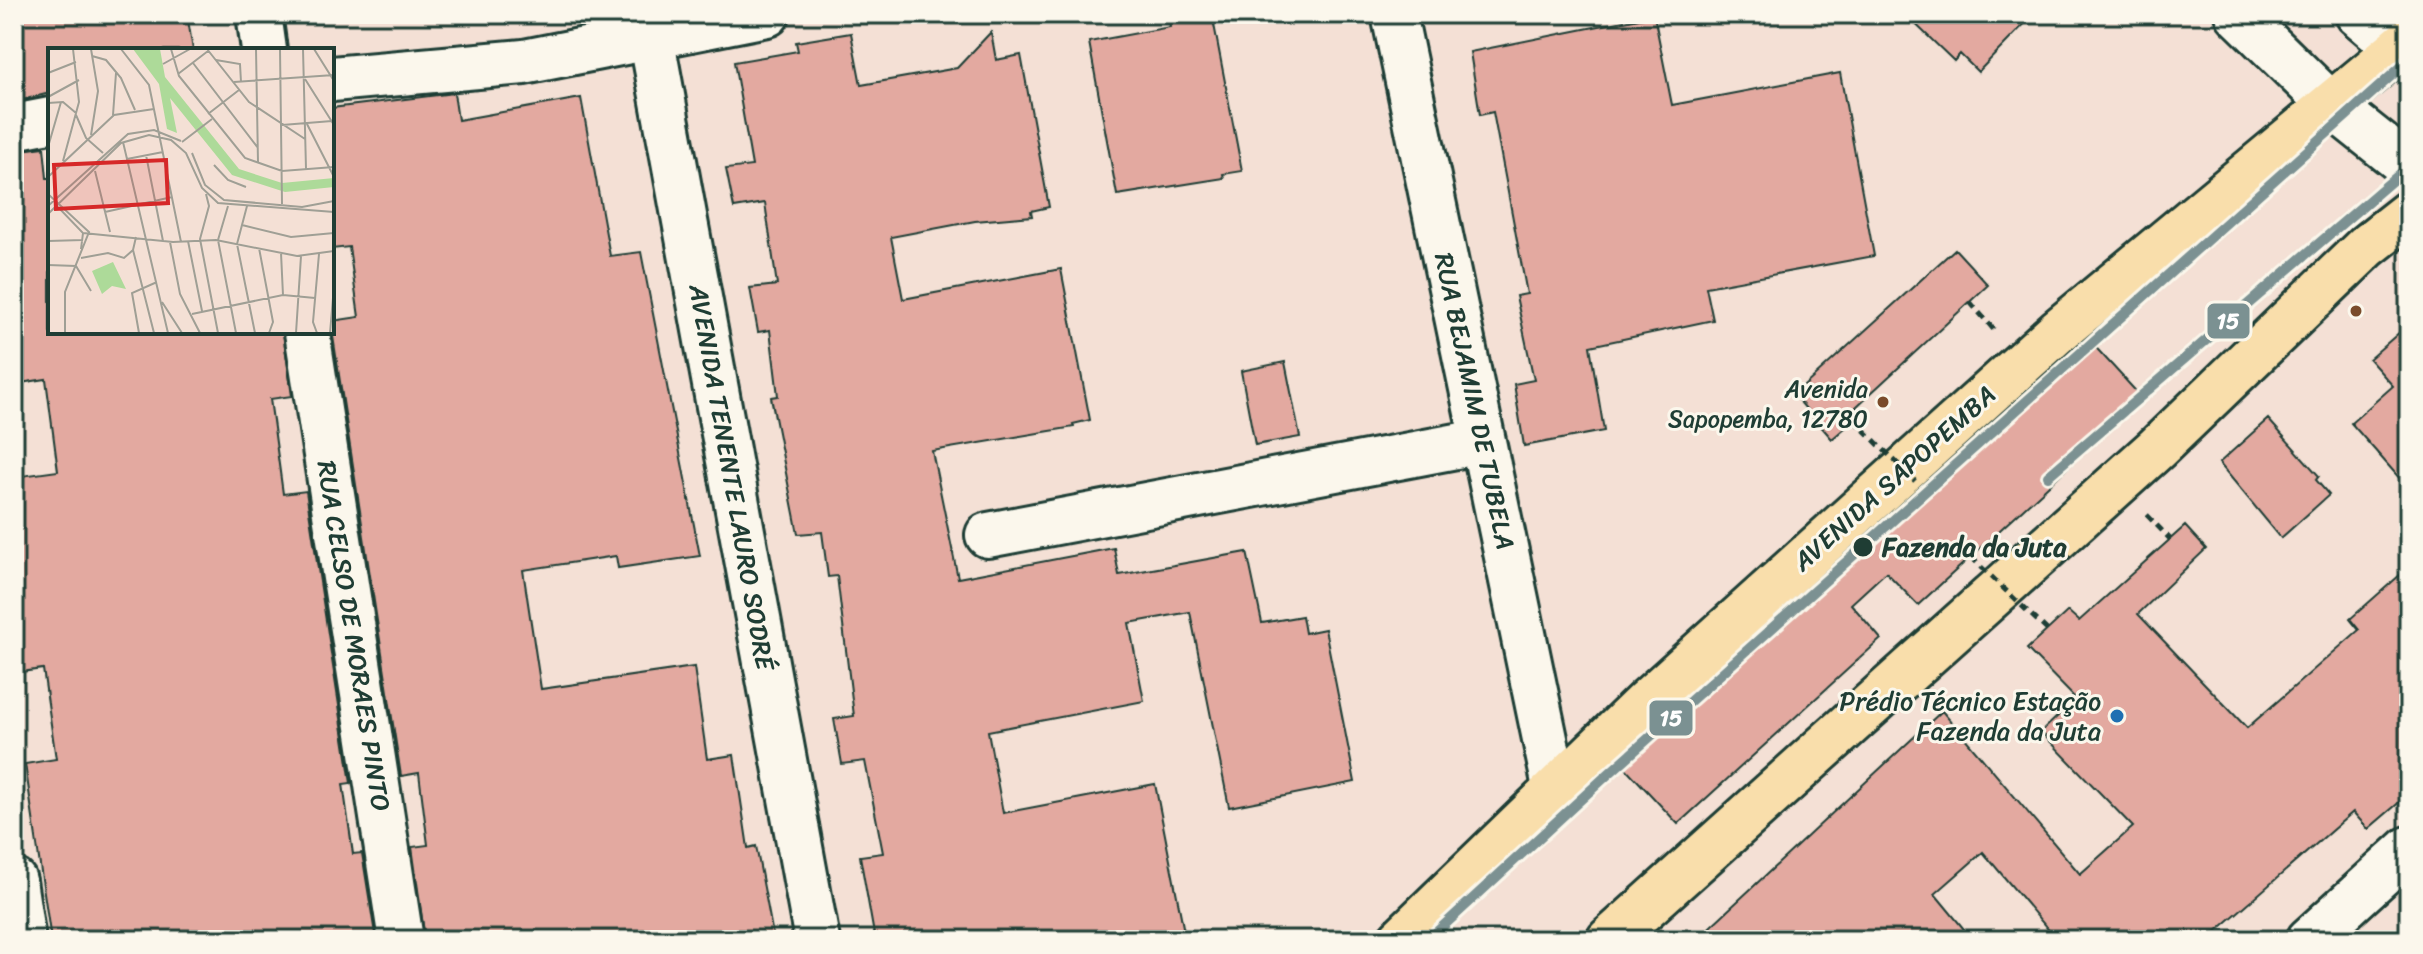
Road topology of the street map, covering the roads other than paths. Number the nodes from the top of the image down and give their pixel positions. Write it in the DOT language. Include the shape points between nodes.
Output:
graph roads {
  1 [pos="259,14"];
  2 [pos="767,14"];
  3 [pos="1394,14"];
  4 [pos="2238,14"];
  5 [pos="2358,14"];
  6 [pos="649,25"];
  7 [pos="2403,44"];
  8 [pos="264,48"];
  9 [pos="334,79"];
  10 [pos="2330,104"];
  11 [pos="48,120"];
  12 [pos="14,127"];
  13 [pos="2409,167"];
  14 [pos="2409,213"];
  15 [pos="307,334"];
  16 [pos="1483,441"];
  17 [pos="988,535"];
  18 [pos="1555,787"];
  19 [pos="2409,849"];
  20 [pos="14,881"];
  21 [pos="23,940"];
  22 [pos="401,940"];
  23 [pos="817,940"];
  24 [pos="1400,940"];
  25 [pos="1609,940"];
  26 [pos="2309,940"];
  1 -- 8 [label="street"];
  2 -- 6 [label="street"];
  3 -- 16 [label="street, RUA BEJAMIM DE TUBELA"];
  4 -- 10 [label="street"];
  5 -- 7 [label="street"];
  6 -- 9 [label="street" via="524,62"];
  6 -- 23 [label="street, AVENIDA TENENTE LAURO SODRÉ"];
  7 -- 10 [label="main road, AVENIDA SAPOPEMBA"];
  10 -- 13 [label="street"];
  10 -- 18 [label="main road, AVENIDA SAPOPEMBA" via="2058,331"];
  11 -- 12 [label="street"];
  14 -- 25 [label="main road" via="2367,246 2156,449"];
  15 -- 22 [label="street, RUA CELSO DE MORAES PINTO"];
  16 -- 17 [label="street"];
  16 -- 18 [label="street, RUA BEJAMIM DE TUBELA"];
  18 -- 24 [label="main road, AVENIDA SAPOPEMBA"];
  19 -- 26 [label="street"];
  20 -- 21 [label="street"];
}
